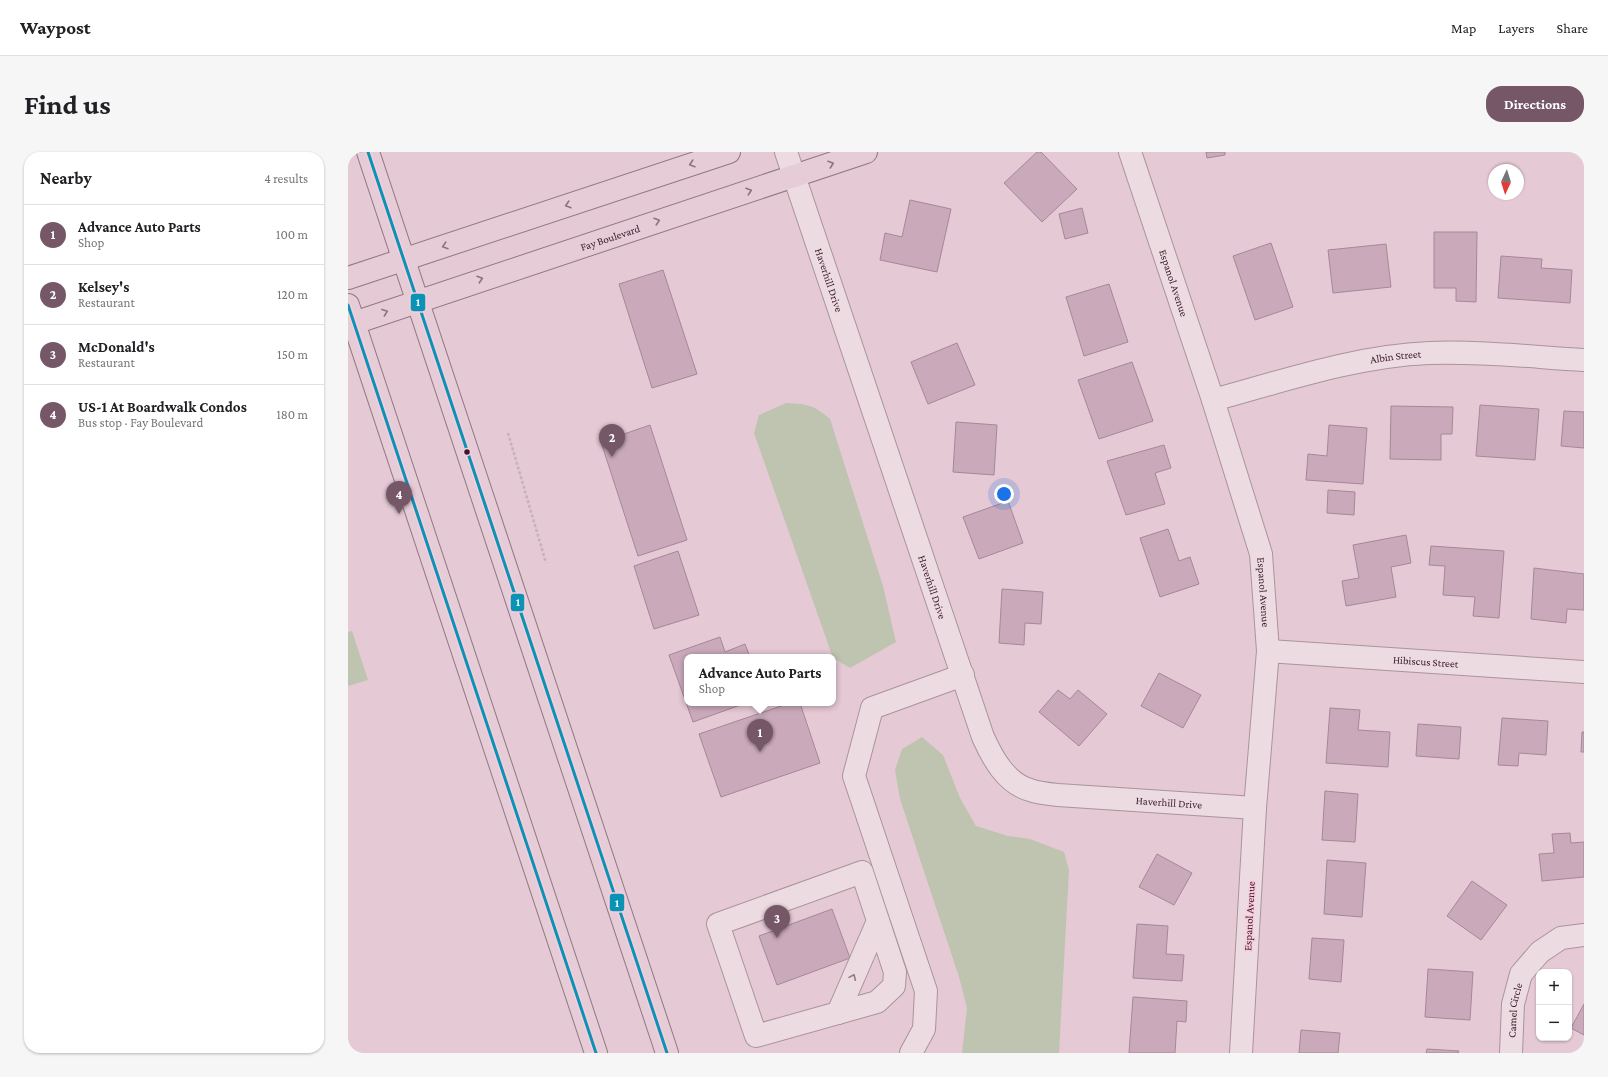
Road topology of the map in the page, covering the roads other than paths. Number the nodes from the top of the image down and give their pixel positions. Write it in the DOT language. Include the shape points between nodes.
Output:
graph roads {
  1 [pos="368,152"];
  2 [pos="729,152"];
  3 [pos="786,152"];
  4 [pos="866,152"];
  5 [pos="1130,152"];
  6 [pos="795,176"];
  7 [pos="404,260"];
  8 [pos="348,278"];
  9 [pos="417,300"];
  10 [pos="351,314"];
  11 [pos="1584,360"];
  12 [pos="1213,400"];
  13 [pos="1268,651"];
  14 [pos="1584,672"];
  15 [pos="963,675"];
  16 [pos="1255,808"];
  17 [pos="878,921"];
  18 [pos="1584,935"];
  19 [pos="920,972"];
  20 [pos="894,979"];
  21 [pos="838,1013"];
  22 [pos="596,1053"];
  23 [pos="667,1053"];
  24 [pos="910,1053"];
  25 [pos="1241,1053"];
  26 [pos="1511,1053"];
  1 -- 7 [label="main road"];
  2 -- 7 [label="main road, one-way"];
  3 -- 6 [label="street, Haverhill Drive"];
  6 -- 4 [label="main road, Fay Boulevard, one-way"];
  5 -- 12 [label="street, Espanol Avenue"];
  9 -- 6 [label="main road, Fay Boulevard, one-way"];
  6 -- 15 [label="street, Haverhill Drive"];
  7 -- 8 [label="main road"];
  7 -- 9 [label="main road"];
  10 -- 9 [label="main road, Fay Boulevard, one-way"];
  9 -- 23 [label="main road"];
  10 -- 22 [label="main road"];
  11 -- 12 [label="street, Albin Street" via="1429,353 1349,363"];
  12 -- 13 [label="street, Espanol Avenue" via="1262,554"];
  13 -- 14 [label="street, Hibiscus Street"];
  13 -- 16 [label="street, Espanol Avenue"];
  15 -- 16 [label="street, Haverhill Drive" via="983,738 993,758 1009,778 1028,790 1058,795"];
  15 -- 19 [label="street" via="872,708 854,776"];
  16 -- 25 [label="street, Espanol Avenue"];
  17 -- 20 [label="street" via="895,972"];
  21 -- 17 [label="street, one-way"];
  17 -- 21 [label="street" via="862,872 718,924 756,1036"];
  18 -- 26 [label="street, Camel Circle" via="1561,938 1540,952 1521,974 1513,1004"];
  19 -- 20 [label="street"];
  19 -- 24 [label="street" via="926,991 924,1029"];
  20 -- 21 [label="street" via="894,986 877,1002"];
}
